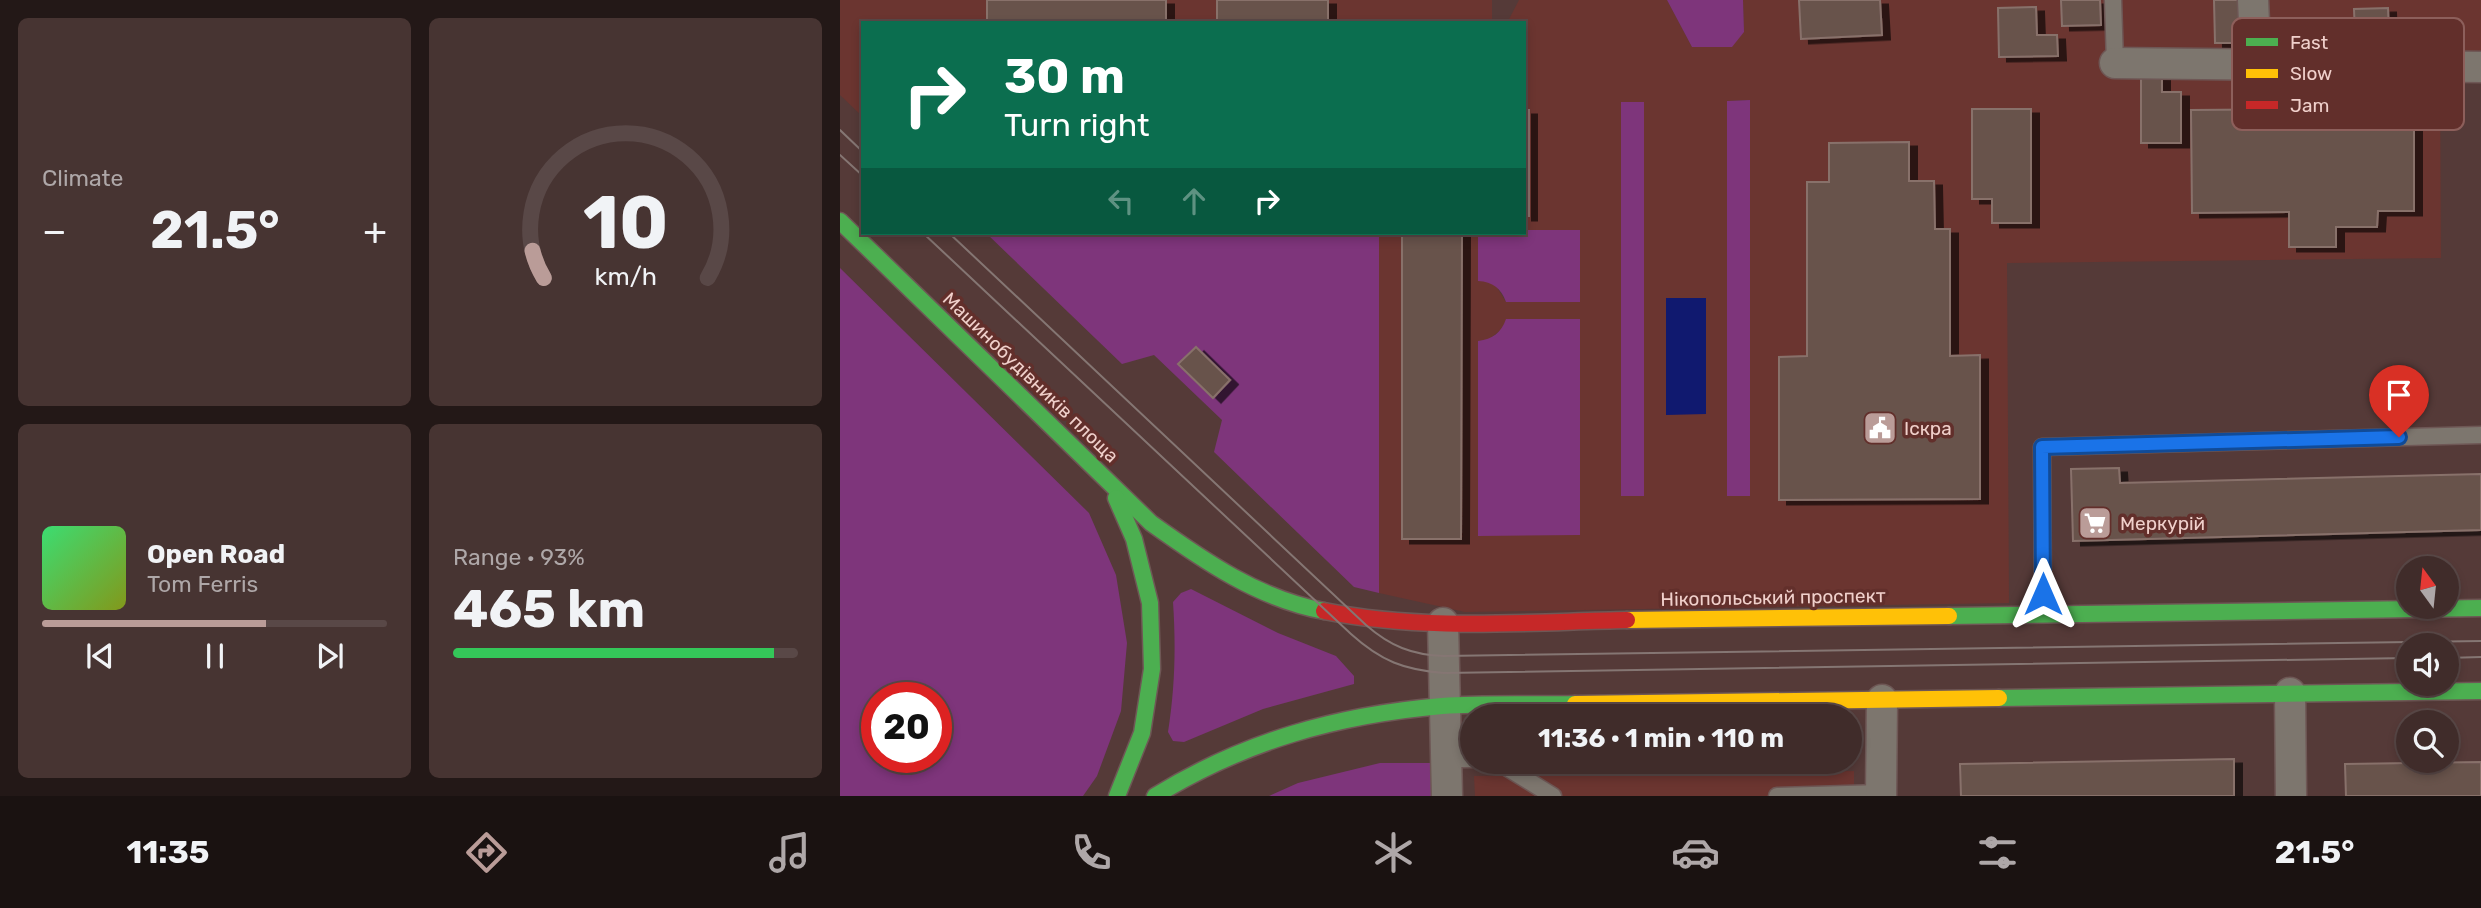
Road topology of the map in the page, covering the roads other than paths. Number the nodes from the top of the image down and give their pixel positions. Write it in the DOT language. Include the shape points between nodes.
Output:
graph roads {
  1 [pos="2113,0"];
  2 [pos="2253,0"];
  3 [pos="2254,18"];
  4 [pos="2115,64"];
  5 [pos="2232,66"];
  6 [pos="840,221"];
  7 [pos="2481,435"];
  8 [pos="1107,479"];
  9 [pos="2481,608"];
  10 [pos="2043,614"];
  11 [pos="1443,623"];
  12 [pos="2481,691"];
  13 [pos="2290,693"];
  14 [pos="1882,700"];
  15 [pos="1445,706"];
  16 [pos="1459,759"];
  17 [pos="1517,774"];
  18 [pos="1881,795"];
  19 [pos="1117,796"];
  20 [pos="1155,796"];
  21 [pos="1447,796"];
  22 [pos="1553,796"];
  23 [pos="1777,796"];
  24 [pos="2291,796"];
  1 -- 4 [label="lane"];
  2 -- 3 [label="street"];
  4 -- 5 [label="street"];
  6 -- 8 [label="main road, Машинобудівників площа"];
  7 -- 10 [label="lane" via="2042,447"];
  8 -- 11 [label="main road, Нікопольський проспект" via="1151,523 1202,561 1258,590 1359,618"];
  8 -- 19 [label="main road, Машинобудівників площа" via="1135,539 1150,603 1152,669 1142,733"];
  9 -- 10 [label="main road, Нікопольський проспект"];
  10 -- 11 [label="main road, Нікопольський проспект"];
  11 -- 15 [label="street"];
  12 -- 13 [label="main road"];
  13 -- 14 [label="main road"];
  13 -- 24 [label="street"];
  14 -- 15 [label="main road"];
  14 -- 18 [label="street"];
  15 -- 16 [label="street"];
  15 -- 20 [label="main road" via="1368,714 1296,731 1205,767"];
  16 -- 21 [label="street"];
  17 -- 22 [label="lane"];
  18 -- 23 [label="lane"];
}
